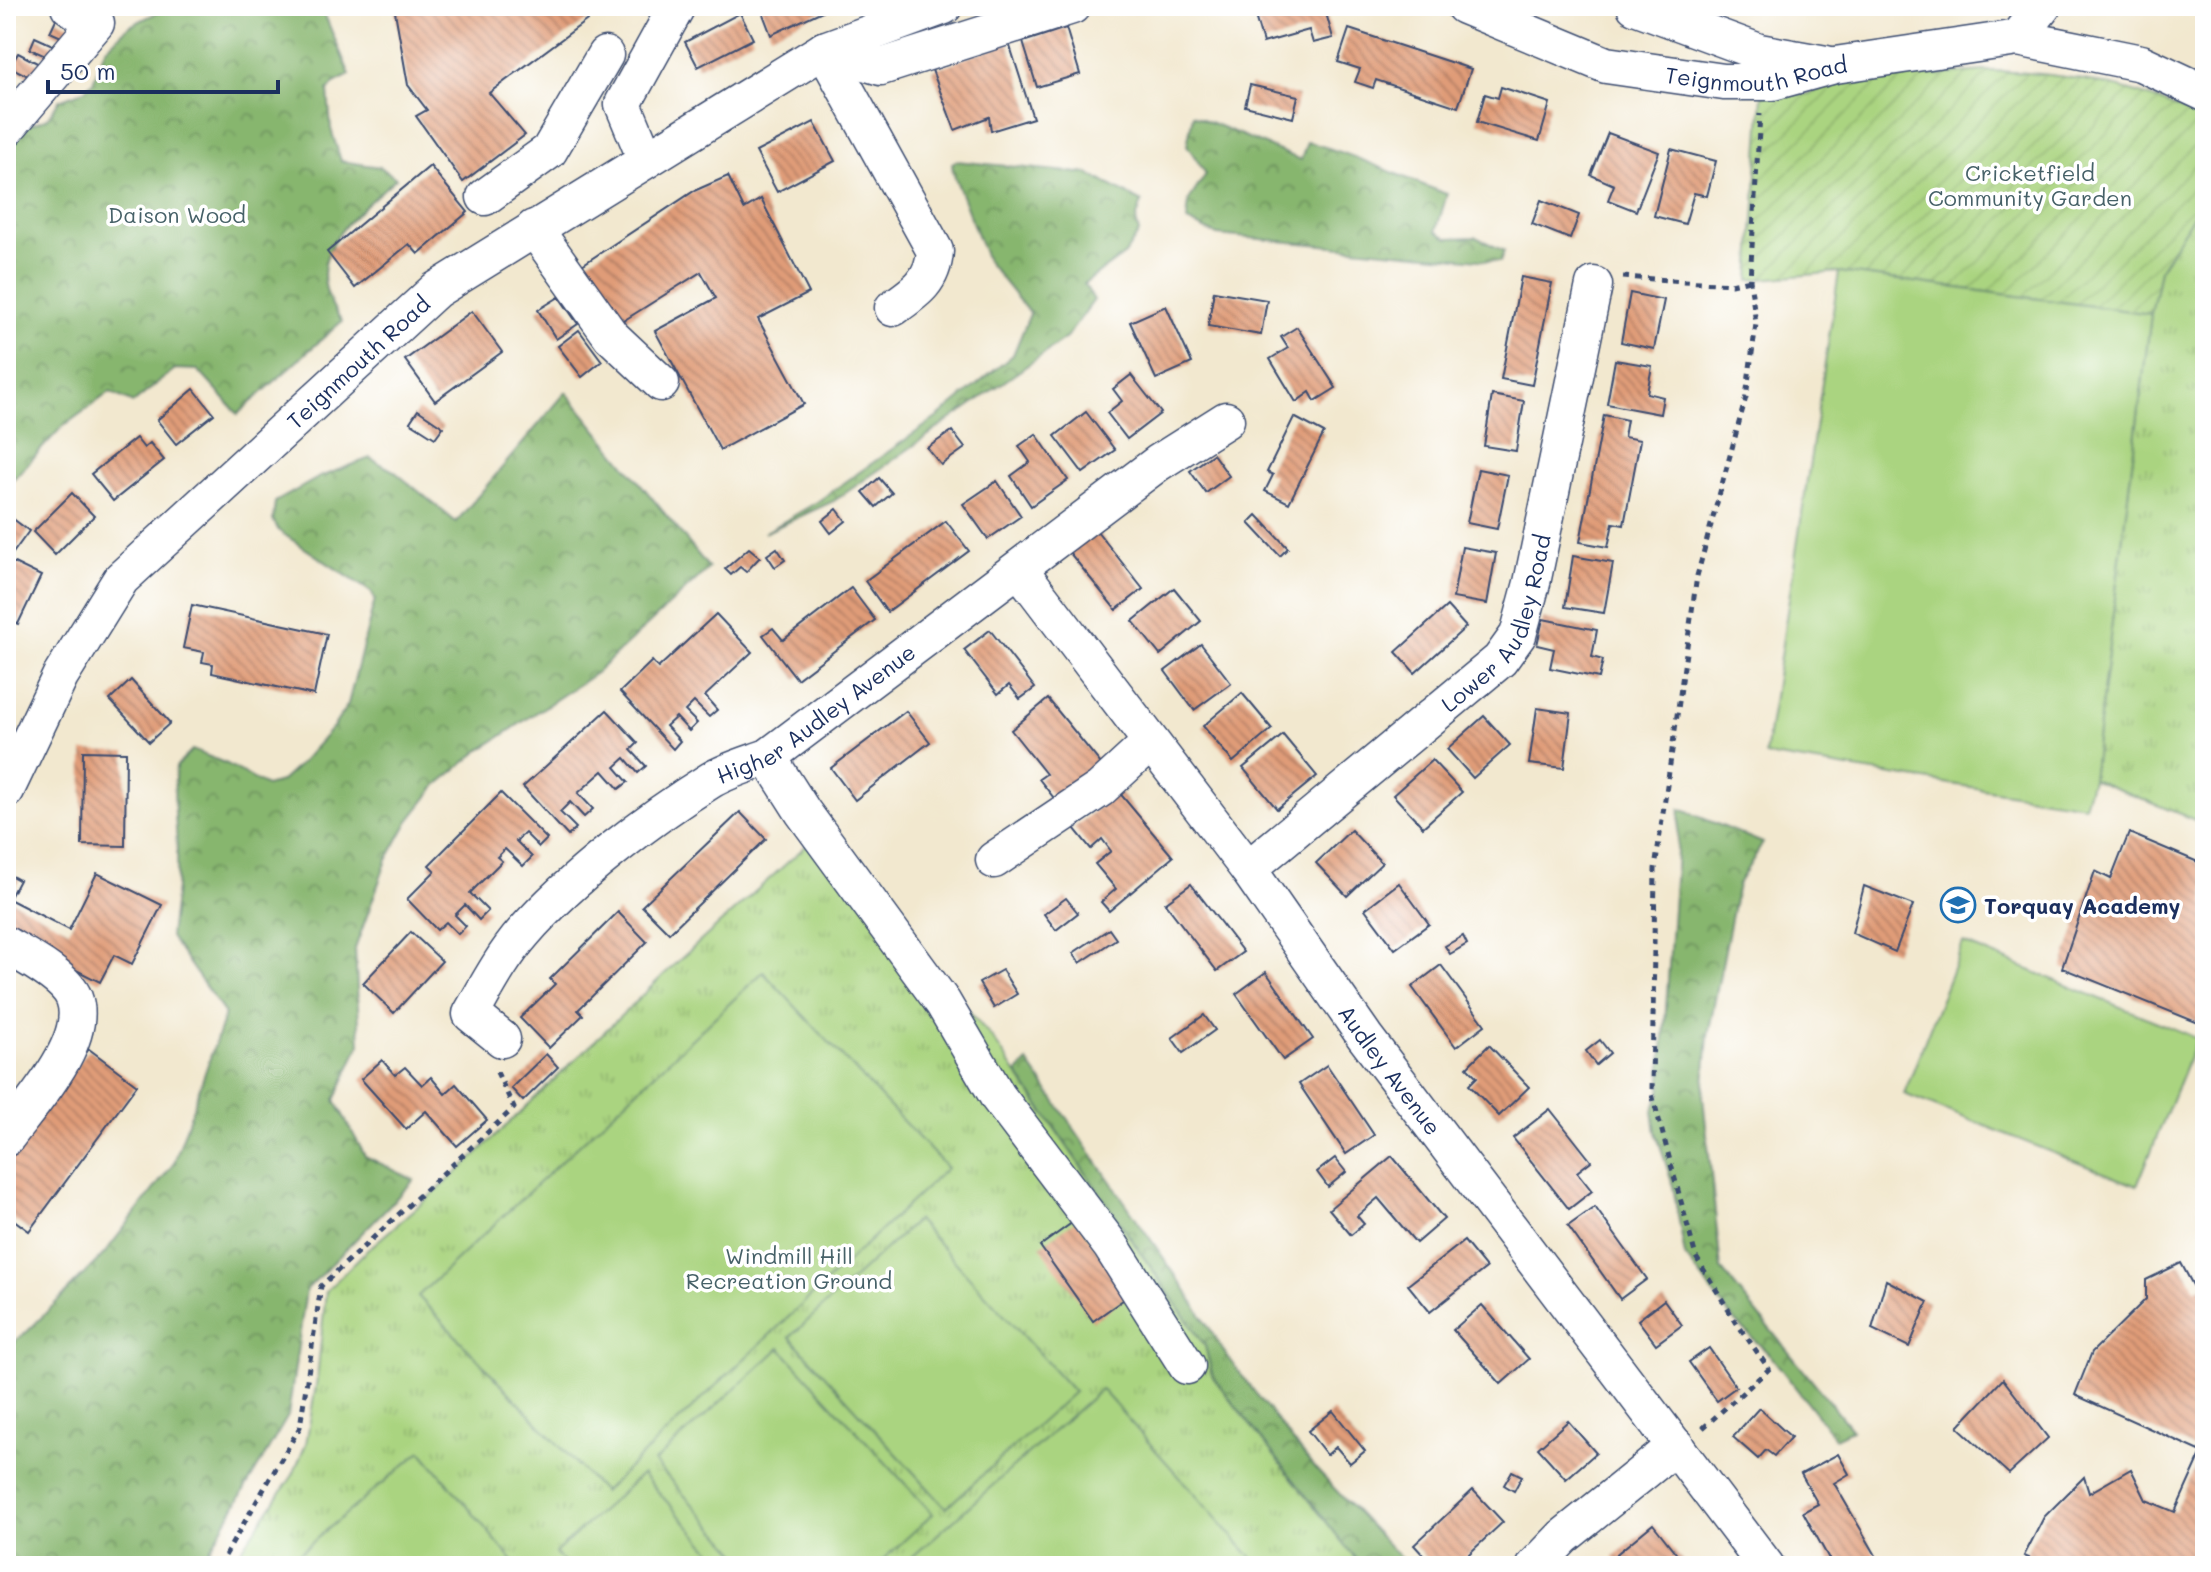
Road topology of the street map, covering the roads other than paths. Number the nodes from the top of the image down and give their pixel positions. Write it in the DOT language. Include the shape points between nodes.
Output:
graph roads {
  1 [pos="69,6"];
  2 [pos="677,6"];
  3 [pos="944,6"];
  4 [pos="1072,6"];
  5 [pos="1464,6"];
  6 [pos="1635,6"];
  7 [pos="2043,6"];
  8 [pos="2018,38"];
  9 [pos="824,50"];
  10 [pos="605,55"];
  11 [pos="1835,65"];
  12 [pos="2205,93"];
  13 [pos="6,129"];
  14 [pos="645,157"];
  15 [pos="529,166"];
  16 [pos="485,197"];
  17 [pos="546,220"];
  18 [pos="1594,285"];
  19 [pos="893,308"];
  20 [pos="661,383"];
  21 [pos="1226,420"];
  22 [pos="1020,570"];
  23 [pos="1150,743"];
  24 [pos="768,757"];
  25 [pos="6,790"];
  26 [pos="994,860"];
  27 [pos="1248,869"];
  28 [pos="6,945"];
  29 [pos="502,1039"];
  30 [pos="6,1138"];
  31 [pos="1187,1366"];
  32 [pos="1688,1438"];
  33 [pos="1535,1566"];
  34 [pos="1766,1566"];
  1 -- 13 [label="street" via="96,23"];
  2 -- 14 [label="street" via="623,104"];
  3 -- 9 [label="street, Teignmouth Road"];
  4 -- 9 [label="street" via="881,67"];
  5 -- 11 [label="street, Teignmouth Road" via="1606,65 1724,82 1773,82"];
  6 -- 11 [label="street" via="1759,52"];
  7 -- 8 [label="street"];
  8 -- 11 [label="street, Teignmouth Road"];
  8 -- 12 [label="street, Teignmouth Road" via="2141,63"];
  9 -- 14 [label="street, Teignmouth Road"];
  9 -- 19 [label="street" via="935,251 929,278"];
  10 -- 15 [label="street" via="549,151"];
  14 -- 17 [label="street, Teignmouth Road"];
  15 -- 16 [label="street"];
  15 -- 17 [label="street"];
  17 -- 20 [label="street" via="611,336"];
  17 -- 25 [label="street, Teignmouth Road" via="436,290 121,579 60,677"];
  18 -- 27 [label="street, Lower Audley Road" via="1518,635 1500,660"];
  21 -- 22 [label="street, Higher Audley Avenue" via="1158,463"];
  22 -- 23 [label="street, Audley Avenue"];
  22 -- 24 [label="street, Higher Audley Avenue"];
  23 -- 26 [label="street" via="1100,789"];
  23 -- 27 [label="street, Audley Avenue"];
  24 -- 29 [label="street, Higher Audley Avenue" via="713,779 653,820 525,930 471,1014"];
  24 -- 31 [label="street" via="943,1003 998,1097 1111,1246"];
  27 -- 32 [label="street, Audley Avenue" via="1365,1037"];
  28 -- 30 [label="street" via="47,970 73,997 76,1031 54,1072"];
  32 -- 33 [label="street" via="1563,1537"];
  32 -- 34 [label="street, Audley Avenue"];
}
